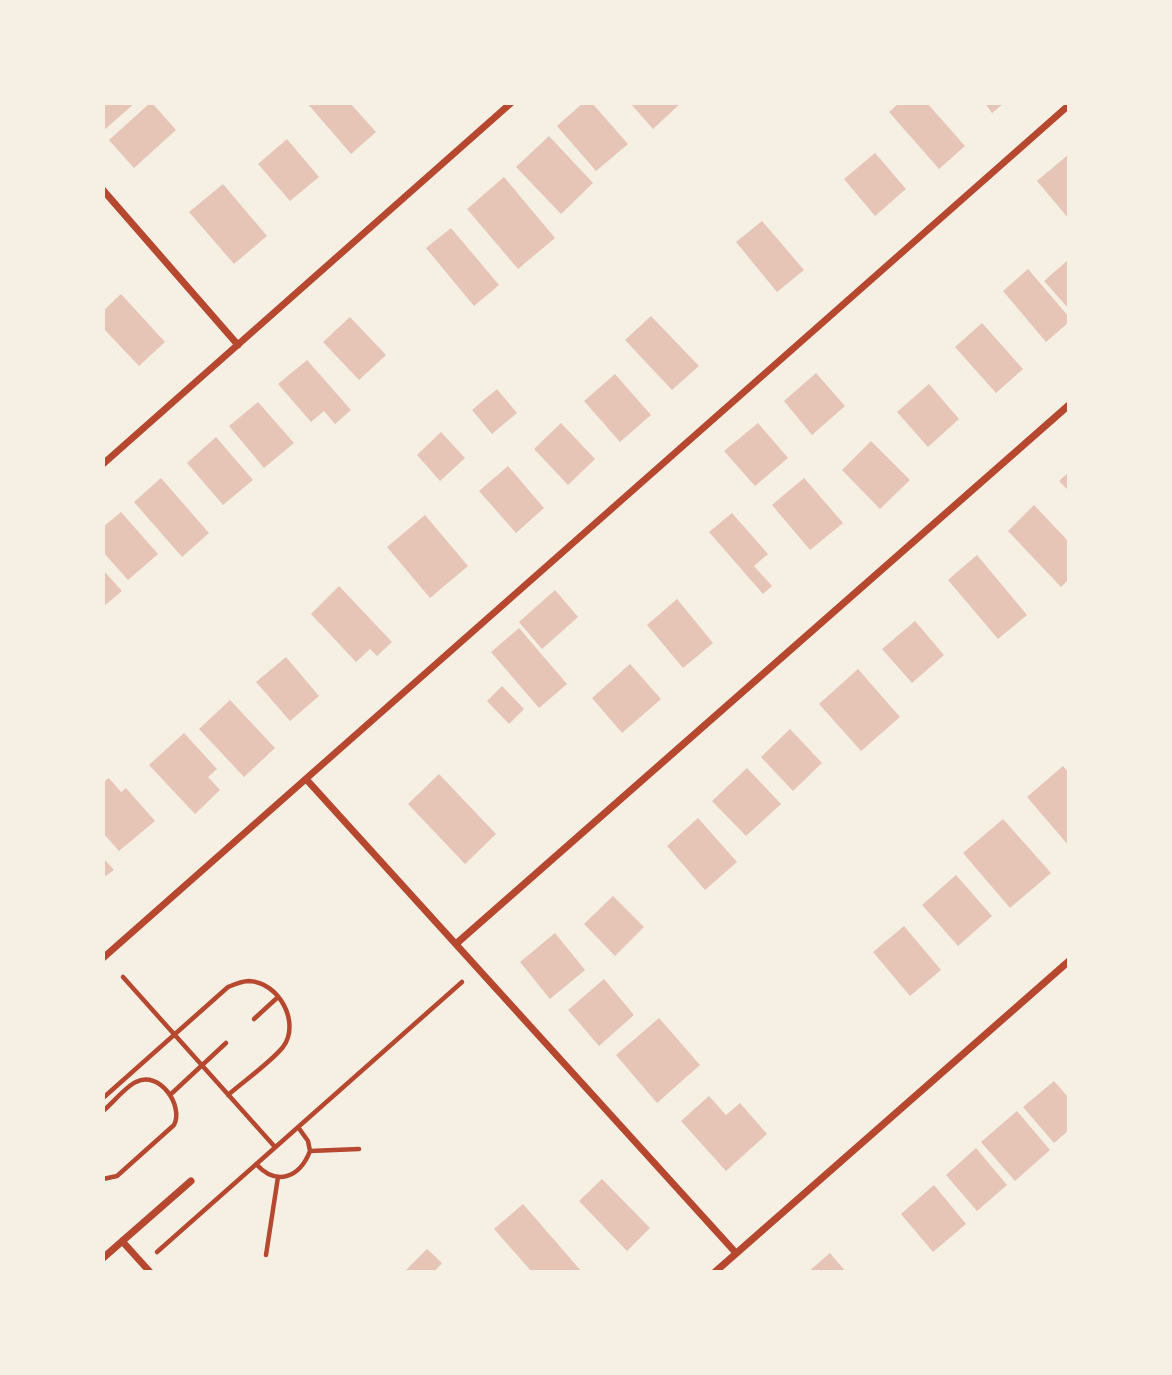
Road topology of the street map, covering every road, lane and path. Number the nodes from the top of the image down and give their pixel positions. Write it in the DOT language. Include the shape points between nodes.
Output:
graph roads {
  1 [pos="511,103"];
  2 [pos="1069,105"];
  3 [pos="103,190"];
  4 [pos="238,345"];
  5 [pos="1069,405"];
  6 [pos="103,464"];
  7 [pos="306,779"];
  8 [pos="457,943"];
  9 [pos="103,958"];
  10 [pos="1069,961"];
  11 [pos="122,976"];
  12 [pos="455,989"];
  13 [pos="278,997"];
  14 [pos="254,1019"];
  15 [pos="174,1035"];
  16 [pos="226,1044"];
  17 [pos="202,1066"];
  18 [pos="170,1095"];
  19 [pos="229,1095"];
  20 [pos="103,1098"];
  21 [pos="103,1111"];
  22 [pos="298,1127"];
  23 [pos="275,1147"];
  24 [pos="359,1149"];
  25 [pos="310,1151"];
  26 [pos="256,1164"];
  27 [pos="278,1177"];
  28 [pos="103,1179"];
  29 [pos="191,1181"];
  30 [pos="122,1241"];
  31 [pos="736,1253"];
  32 [pos="266,1255"];
  33 [pos="103,1258"];
  34 [pos="143,1264"];
  35 [pos="150,1272"];
  36 [pos="715,1272"];
  1 -- 4 [label="street"];
  2 -- 7 [label="street"];
  3 -- 4 [label="street"];
  4 -- 6 [label="street"];
  5 -- 8 [label="street"];
  7 -- 8 [label="street"];
  7 -- 9 [label="street"];
  8 -- 31 [label="street"];
  10 -- 31 [label="street"];
  11 -- 15 [label="path"];
  12 -- 22 [label="path"];
  13 -- 14 [label="path"];
  13 -- 15 [label="path" via="266,986 240,981"];
  13 -- 19 [label="path" via="287,1007 290,1021 283,1047"];
  15 -- 17 [label="path"];
  15 -- 20 [label="path"];
  16 -- 17 [label="path"];
  17 -- 18 [label="path"];
  17 -- 19 [label="path"];
  18 -- 21 [label="path" via="155,1082 136,1082"];
  18 -- 28 [label="path" via="177,1108 174,1125 117,1176"];
  19 -- 23 [label="path"];
  22 -- 23 [label="path"];
  22 -- 25 [label="path"];
  23 -- 26 [label="path"];
  24 -- 25 [label="path"];
  25 -- 27 [label="path" via="300,1170"];
  26 -- 27 [label="path"];
  26 -- 34 [label="path"];
  27 -- 32 [label="path"];
  29 -- 30 [label="street"];
  30 -- 33 [label="street"];
  30 -- 34 [label="street"];
  31 -- 36 [label="street"];
  34 -- 35 [label="street"];
}
